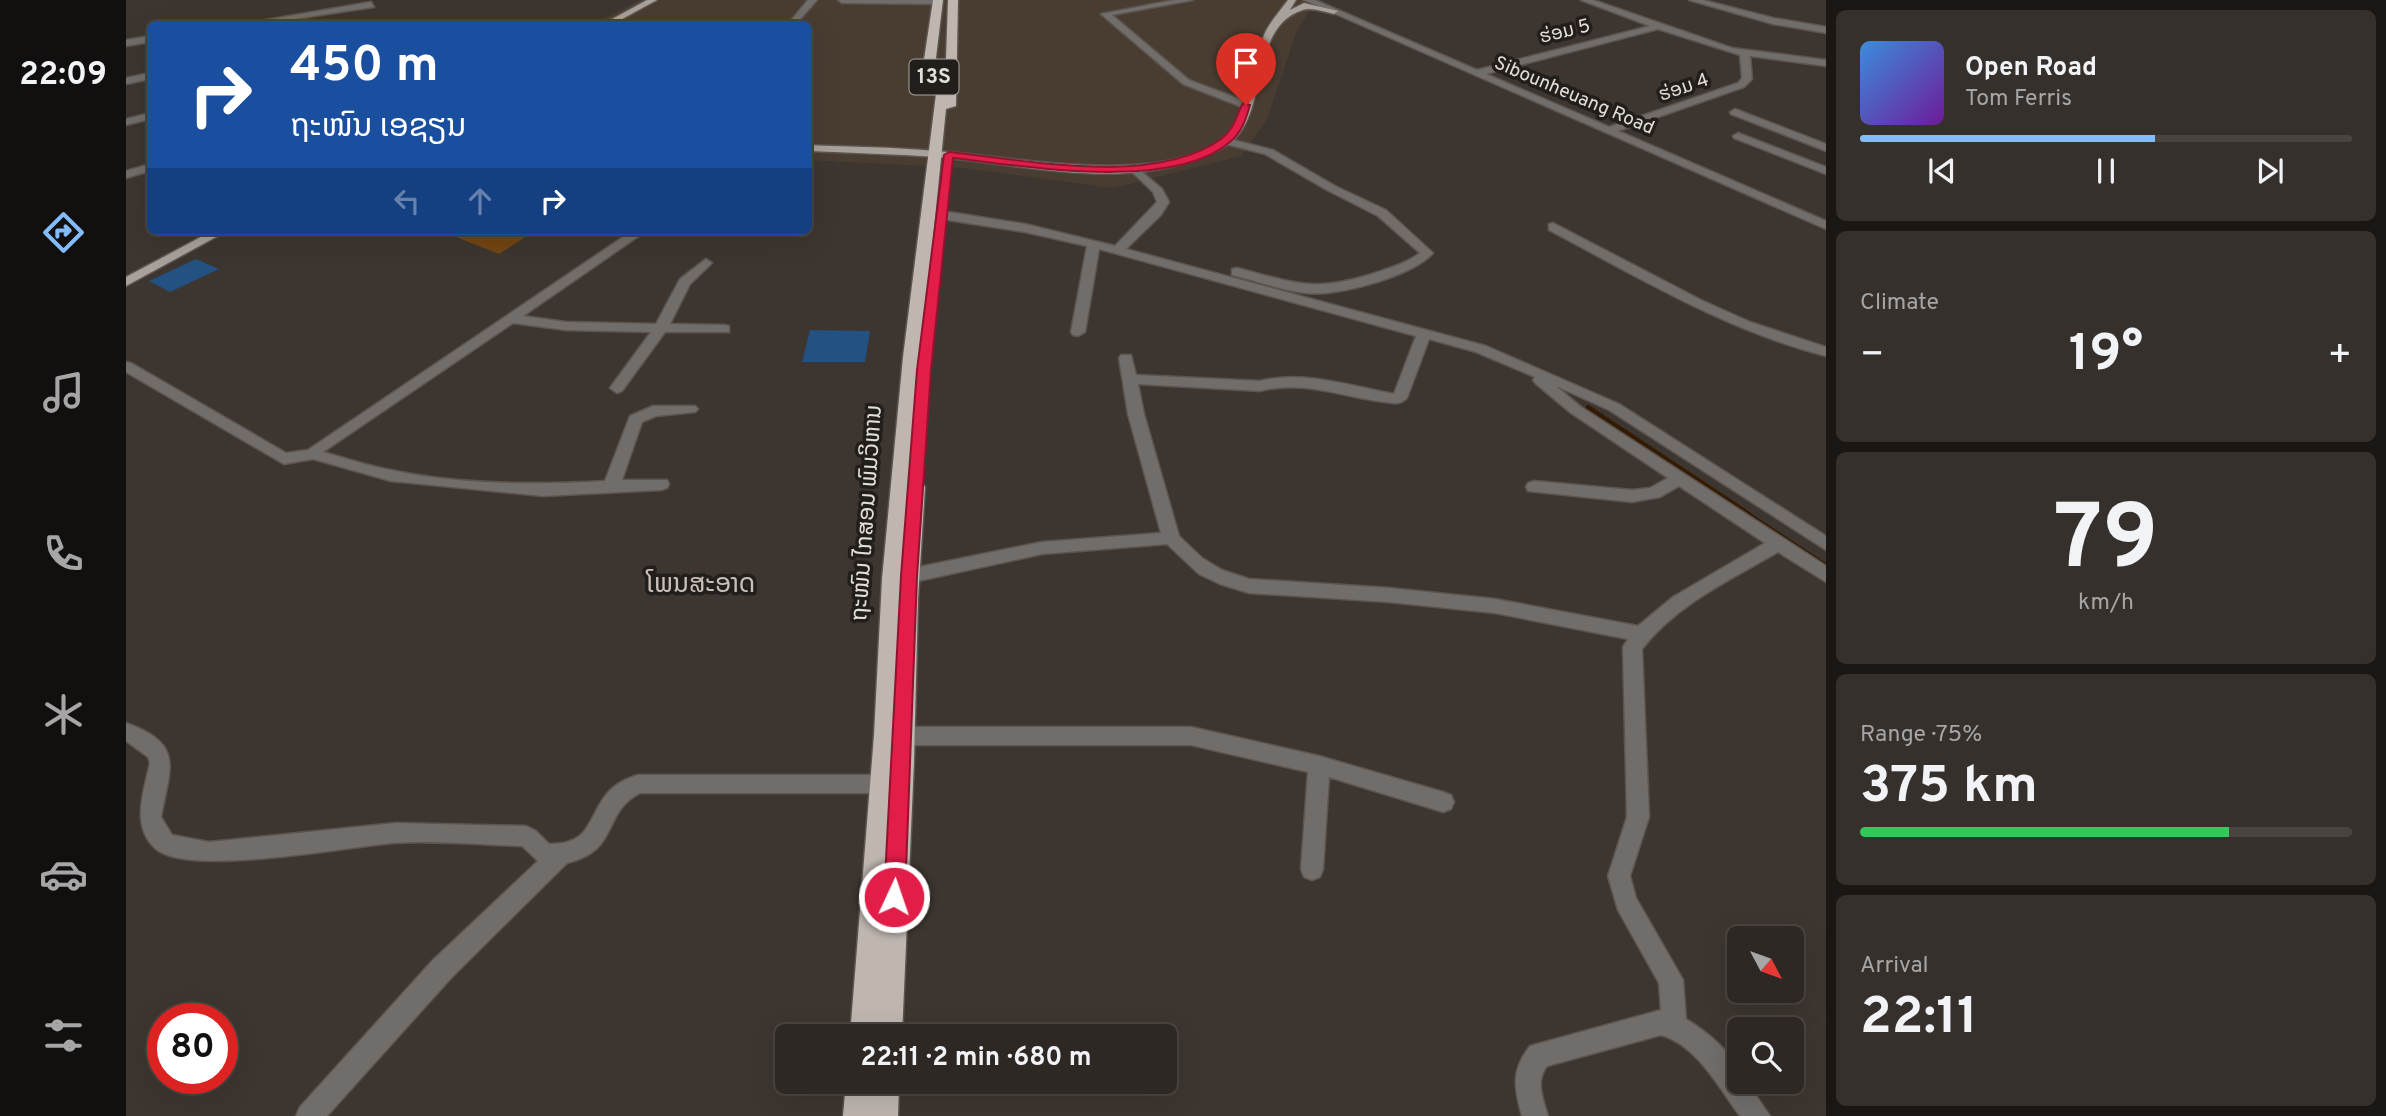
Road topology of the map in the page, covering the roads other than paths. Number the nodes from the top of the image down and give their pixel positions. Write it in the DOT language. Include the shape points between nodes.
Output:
graph roads {
  1 [pos="653,0"];
  2 [pos="813,0"];
  3 [pos="842,0"];
  4 [pos="953,0"];
  5 [pos="1189,0"];
  6 [pos="1292,0"];
  7 [pos="1308,0"];
  8 [pos="1586,0"];
  9 [pos="1693,0"];
  10 [pos="938,1"];
  11 [pos="371,5"];
  12 [pos="1334,11"];
  13 [pos="1276,20"];
  14 [pos="267,21"];
  15 [pos="613,21"];
  16 [pos="795,21"];
  17 [pos="1662,25"];
  18 [pos="1826,30"];
  19 [pos="147,40"];
  20 [pos="126,43"];
  21 [pos="1745,54"];
  22 [pos="1826,63"];
  23 [pos="1477,73"];
  24 [pos="147,77"];
  25 [pos="126,81"];
  26 [pos="1246,105"];
  27 [pos="1735,112"];
  28 [pos="147,117"];
  29 [pos="126,121"];
  30 [pos="1611,130"];
  31 [pos="1738,136"];
  32 [pos="1226,141"];
  33 [pos="812,148"];
  34 [pos="1826,148"];
  35 [pos="942,154"];
  36 [pos="147,168"];
  37 [pos="1135,169"];
  38 [pos="1826,171"];
  39 [pos="126,175"];
  40 [pos="942,215"];
  41 [pos="1826,225"];
  42 [pos="1553,227"];
  43 [pos="214,235"];
  44 [pos="633,235"];
  45 [pos="1094,244"];
  46 [pos="1121,247"];
  47 [pos="705,262"];
  48 [pos="126,282"];
  49 [pos="509,318"];
  50 [pos="660,329"];
  51 [pos="724,329"];
  52 [pos="1078,332"];
  53 [pos="1424,334"];
  54 [pos="1826,352"];
  55 [pos="1126,358"];
  56 [pos="126,366"];
  57 [pos="1529,370"];
  58 [pos="1129,379"];
  59 [pos="617,388"];
  60 [pos="690,409"];
  61 [pos="313,454"];
  62 [pos="1679,479"];
  63 [pos="662,484"];
  64 [pos="1534,487"];
  65 [pos="611,488"];
  66 [pos="1171,538"];
  67 [pos="1778,544"];
  68 [pos="1826,544"];
  69 [pos="1826,575"];
  70 [pos="909,576"];
  71 [pos="1642,634"];
  72 [pos="126,732"];
  73 [pos="902,736"];
  74 [pos="1319,765"];
  75 [pos="882,784"];
  76 [pos="1443,802"];
  77 [pos="561,854"];
  78 [pos="1312,869"];
  79 [pos="1674,1023"];
  80 [pos="865,1024"];
  81 [pos="888,1024"];
  82 [pos="861,1094"];
  83 [pos="884,1094"];
  84 [pos="309,1116"];
  85 [pos="859,1116"];
  86 [pos="883,1116"];
  87 [pos="1535,1116"];
  88 [pos="1757,1116"];
  1 -- 15 [label="main road"];
  2 -- 16 [label="street"];
  3 -- 10 [label="street"];
  4 -- 35 [label="highway, ຖະໜົນ ໄກສອນ ພົມວິຫານ / 13S"];
  5 -- 26 [label="street" via="1105,14 1186,82"];
  6 -- 13 [label="main road"];
  7 -- 12 [label="street, Sibounheuang Road"];
  8 -- 17 [label="street"];
  9 -- 18 [label="street"];
  10 -- 35 [label="highway, ຖະໜົນ ໄກສອນ ພົມວິຫານ / 13S" via="929,66 942,94"];
  11 -- 14 [label="street"];
  12 -- 13 [label="main road" via="1304,6"];
  12 -- 23 [label="street, Sibounheuang Road"];
  13 -- 26 [label="main road"];
  17 -- 21 [label="street"];
  17 -- 23 [label="street, ຮ່ອມ 5"];
  19 -- 20 [label="street"];
  21 -- 22 [label="street"];
  21 -- 30 [label="street, ຮ່ອມ 4" via="1747,79 1728,92"];
  23 -- 30 [label="street, Sibounheuang Road"];
  24 -- 25 [label="street"];
  26 -- 32 [label="main road" via="1239,125"];
  27 -- 34 [label="street"];
  28 -- 29 [label="street"];
  30 -- 41 [label="street, Sibounheuang Road"];
  31 -- 38 [label="street"];
  32 -- 37 [label="main road" via="1196,156"];
  32 -- 46 [label="street" via="1269,152 1382,213 1427,253 1422,260 1397,270 1318,290"];
  33 -- 35 [label="main road"];
  35 -- 37 [label="main road" via="1084,170"];
  35 -- 40 [label="highway, ຖະໜົນ ໄກສອນ ພົມວິຫານ / 13S"];
  35 -- 75 [label="highway, ຖະໜົນ ໄກສອນ ພົມວິຫານ / 13S" via="912,357"];
  36 -- 39 [label="street"];
  37 -- 46 [label="street" via="1163,202"];
  40 -- 45 [label="street"];
  40 -- 70 [label="highway, ຖະໜົນ ໄກສອນ ພົມວິຫານ / 13S" via="924,370"];
  42 -- 54 [label="street" via="1696,303"];
  43 -- 48 [label="main road"];
  44 -- 49 [label="street"];
  45 -- 46 [label="street"];
  45 -- 52 [label="street"];
  46 -- 53 [label="street"];
  47 -- 50 [label="street" via="685,282"];
  49 -- 50 [label="street" via="566,326"];
  49 -- 61 [label="street"];
  50 -- 51 [label="street"];
  50 -- 59 [label="street"];
  53 -- 57 [label="street" via="1481,349"];
  53 -- 58 [label="street" via="1400,398 1395,399 1279,381 1260,386"];
  55 -- 58 [label="street"];
  56 -- 61 [label="street" via="284,459"];
  57 -- 62 [label="street" via="1576,410"];
  57 -- 68 [label="street" via="1614,407"];
  58 -- 66 [label="street"];
  60 -- 65 [label="street" via="653,411 635,419"];
  61 -- 65 [label="street" via="391,476 456,484"];
  62 -- 64 [label="street" via="1654,493 1632,496"];
  62 -- 67 [label="street"];
  63 -- 65 [label="street"];
  66 -- 70 [label="street" via="1042,548"];
  66 -- 71 [label="street" via="1199,567 1234,583 1495,606"];
  67 -- 69 [label="street"];
  67 -- 71 [label="street" via="1670,610"];
  70 -- 73 [label="highway, ຖະໜົນ ໄກສອນ ພົມວິຫານ / 13S"];
  71 -- 79 [label="street" via="1632,647 1638,817 1619,876 1626,902 1671,980"];
  72 -- 77 [label="street" via="158,752 150,817 155,831 174,847 209,852 404,833 526,836 542,852"];
  73 -- 74 [label="street" via="1191,736"];
  73 -- 81 [label="highway, ຖະໜົນ ໄກສອນ ພົມວິຫານ / 13S"];
  74 -- 76 [label="street"];
  74 -- 78 [label="street"];
  75 -- 77 [label="street" via="638,784 614,799 587,848"];
  75 -- 80 [label="highway, ຖະໜົນ ໄກສອນ ພົມວິຫານ / 13S"];
  77 -- 84 [label="street" via="442,970"];
  79 -- 87 [label="street" via="1661,1022 1539,1055 1529,1066 1525,1081"];
  79 -- 88 [label="street" via="1690,1033"];
  82 -- 85 [label="highway"];
  83 -- 86 [label="highway"];
}
